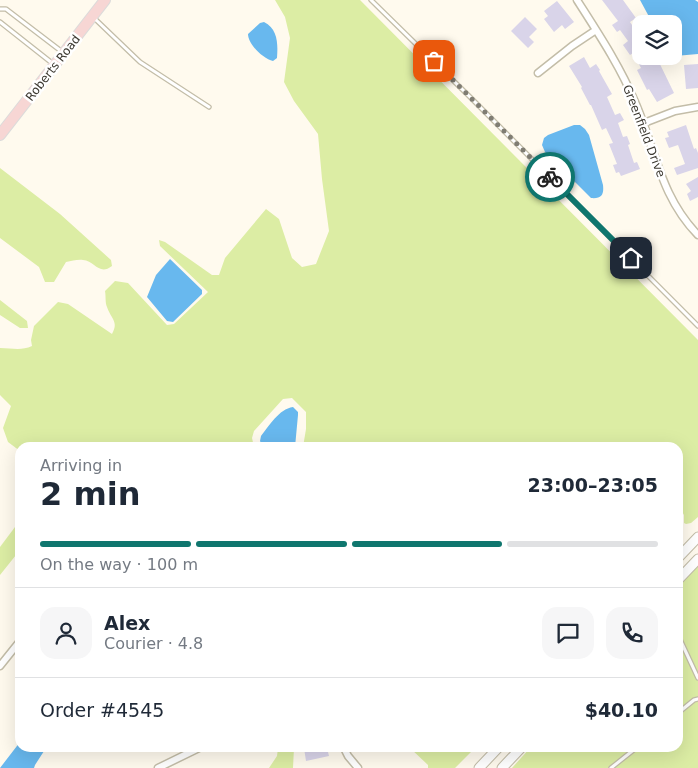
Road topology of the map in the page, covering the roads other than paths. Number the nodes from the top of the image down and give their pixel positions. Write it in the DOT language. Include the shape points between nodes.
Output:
graph roads {
  1 [pos="105,0"];
  2 [pos="372,0"];
  3 [pos="576,0"];
  4 [pos="0,9"];
  5 [pos="92,17"];
  6 [pos="0,22"];
  7 [pos="596,30"];
  8 [pos="64,53"];
  9 [pos="55,65"];
  10 [pos="538,73"];
  11 [pos="209,107"];
  12 [pos="698,107"];
  13 [pos="644,123"];
  14 [pos="0,135"];
  15 [pos="698,235"];
  16 [pos="698,326"];
  17 [pos="698,537"];
  18 [pos="683,553"];
  19 [pos="698,559"];
  20 [pos="683,573"];
  21 [pos="683,646"];
  22 [pos="15,647"];
  23 [pos="0,666"];
  24 [pos="698,678"];
  25 [pos="698,699"];
  26 [pos="683,708"];
  27 [pos="191,752"];
  28 [pos="346,752"];
  29 [pos="494,752"];
  30 [pos="517,752"];
  31 [pos="631,752"];
  32 [pos="158,768"];
  33 [pos="358,768"];
  34 [pos="479,768"];
  35 [pos="502,768"];
  36 [pos="611,768"];
  1 -- 5 [label="main road, Roberts Road"];
  2 -- 16 [label="lane"];
  3 -- 7 [label="street, Greenfield Drive"];
  4 -- 8 [label="lane" via="6,9"];
  5 -- 8 [label="main road, Roberts Road"];
  5 -- 11 [label="lane" via="140,62"];
  6 -- 9 [label="lane"];
  7 -- 10 [label="street"];
  7 -- 13 [label="street, Greenfield Drive"];
  8 -- 9 [label="main road, Roberts Road"];
  9 -- 14 [label="main road, Roberts Road"];
  12 -- 13 [label="street" via="675,111"];
  13 -- 15 [label="street, Greenfield Drive" via="668,193"];
  17 -- 18 [label="main road"];
  19 -- 20 [label="main road"];
  21 -- 24 [label="lane"];
  22 -- 23 [label="street"];
  25 -- 26 [label="lane"];
  27 -- 32 [label="street"];
  28 -- 33 [label="street"];
  29 -- 34 [label="main road"];
  30 -- 35 [label="main road"];
  31 -- 36 [label="lane"];
}
